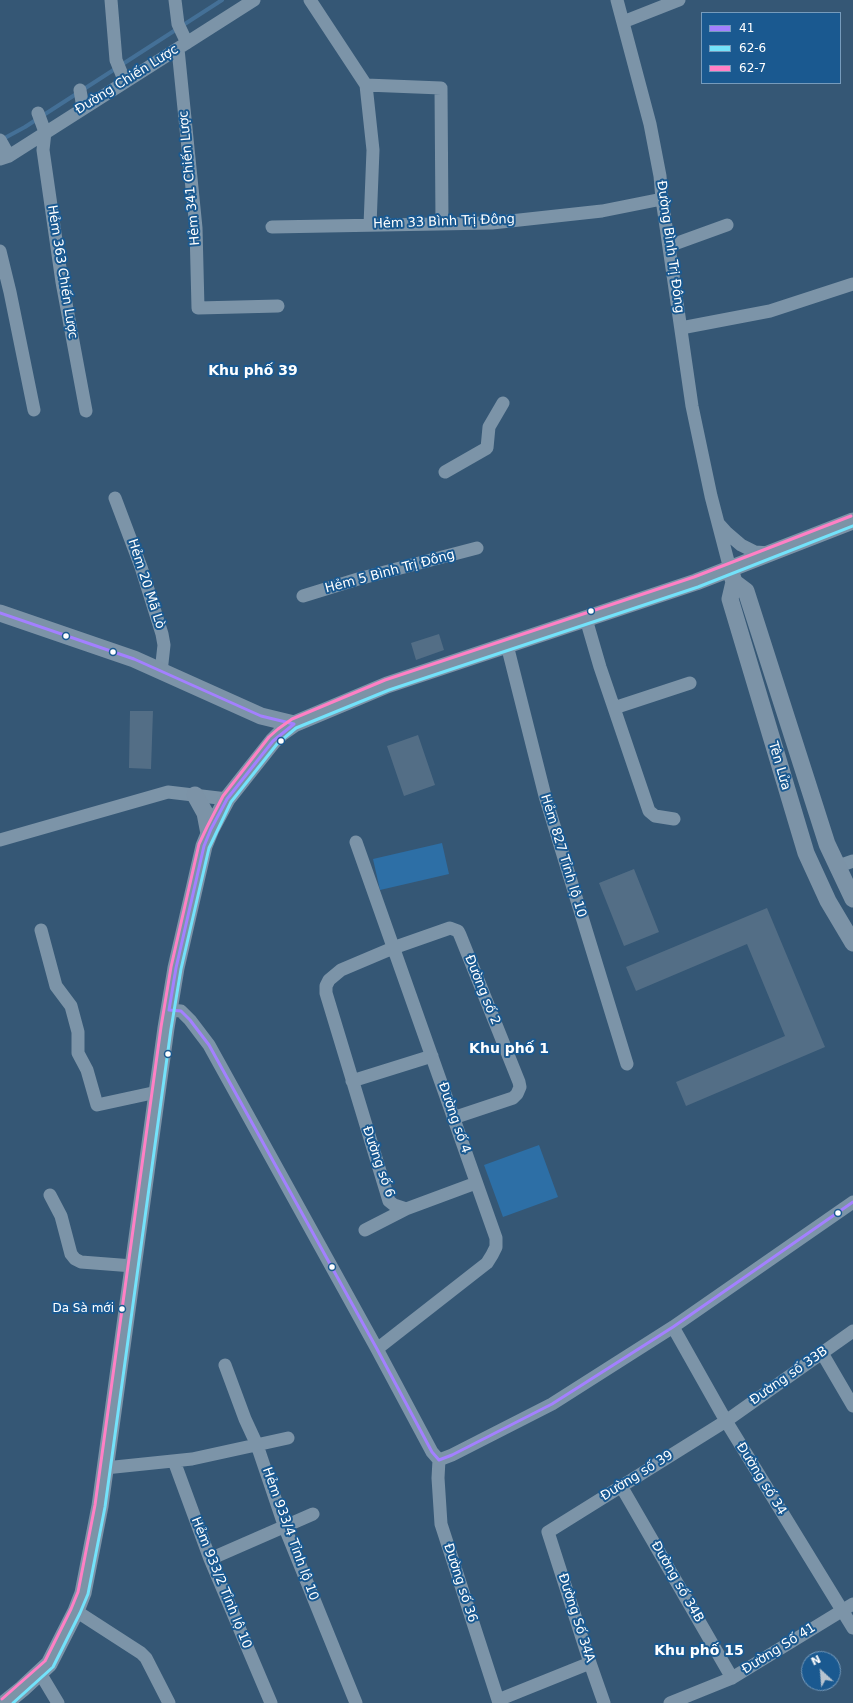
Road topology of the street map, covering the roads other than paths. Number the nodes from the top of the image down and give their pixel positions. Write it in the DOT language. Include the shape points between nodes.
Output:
graph roads {
  1 [pos="112,0"];
  2 [pos="175,0"];
  3 [pos="254,0"];
  4 [pos="310,0"];
  5 [pos="617,0"];
  6 [pos="679,0"];
  7 [pos="623,22"];
  8 [pos="183,46"];
  9 [pos="124,78"];
  10 [pos="366,85"];
  11 [pos="42,124"];
  12 [pos="3,151"];
  13 [pos="662,199"];
  14 [pos="442,223"];
  15 [pos="370,225"];
  16 [pos="727,225"];
  17 [pos="272,227"];
  18 [pos="669,246"];
  19 [pos="0,251"];
  20 [pos="853,284"];
  21 [pos="278,306"];
  22 [pos="681,328"];
  23 [pos="503,403"];
  24 [pos="34,410"];
  25 [pos="86,411"];
  26 [pos="445,472"];
  27 [pos="116,498"];
  28 [pos="853,521"];
  29 [pos="717,522"];
  30 [pos="477,548"];
  31 [pos="772,553"];
  32 [pos="732,576"];
  33 [pos="303,596"];
  34 [pos="0,613"];
  35 [pos="586,619"];
  36 [pos="507,645"];
  37 [pos="160,672"];
  38 [pos="690,683"];
  39 [pos="614,708"];
  40 [pos="294,724"];
  41 [pos="195,795"];
  42 [pos="227,799"];
  43 [pos="674,819"];
  44 [pos="209,834"];
  45 [pos="0,840"];
  46 [pos="356,842"];
  47 [pos="853,861"];
  48 [pos="836,867"];
  49 [pos="853,899"];
  50 [pos="41,930"];
  51 [pos="853,943"];
  52 [pos="393,948"];
  53 [pos="169,1010"];
  54 [pos="432,1056"];
  55 [pos="627,1064"];
  56 [pos="352,1081"];
  57 [pos="157,1092"];
  58 [pos="454,1118"];
  59 [pos="476,1183"];
  60 [pos="50,1195"];
  61 [pos="853,1202"];
  62 [pos="406,1209"];
  63 [pos="365,1230"];
  64 [pos="133,1266"];
  65 [pos="673,1327"];
  66 [pos="853,1331"];
  67 [pos="377,1349"];
  68 [pos="822,1353"];
  69 [pos="225,1365"];
  70 [pos="853,1406"];
  71 [pos="726,1421"];
  72 [pos="288,1438"];
  73 [pos="257,1445"];
  74 [pos="440,1460"];
  75 [pos="174,1461"];
  76 [pos="105,1468"];
  77 [pos="621,1486"];
  78 [pos="313,1514"];
  79 [pos="284,1528"];
  80 [pos="548,1532"];
  81 [pos="210,1560"];
  82 [pos="848,1607"];
  83 [pos="76,1610"];
  84 [pos="853,1628"];
  85 [pos="590,1663"];
  86 [pos="40,1673"];
  87 [pos="732,1678"];
  88 [pos="499,1701"];
  89 [pos="5,1703"];
  90 [pos="58,1703"];
  91 [pos="168,1703"];
  92 [pos="271,1703"];
  93 [pos="356,1703"];
  94 [pos="604,1703"];
  95 [pos="670,1703"];
  1 -- 9 [label="street" via="116,60"];
  2 -- 8 [label="street"];
  3 -- 8 [label="street, Đường Chiến Lược"];
  4 -- 10 [label="street"];
  5 -- 7 [label="street, Đường Bình Trị Đông"];
  6 -- 7 [label="street"];
  7 -- 13 [label="street, Đường Bình Trị Đông" via="650,124"];
  8 -- 9 [label="street, Đường Chiến Lược"];
  8 -- 21 [label="street, Hẻm 341 Chiến Lược" via="196,228 198,308"];
  9 -- 11 [label="street, Đường Chiến Lược" via="82,99"];
  10 -- 14 [label="street" via="441,88"];
  10 -- 15 [label="street" via="373,150"];
  11 -- 12 [label="street, Đường Chiến Lược"];
  11 -- 25 [label="street, Hẻm 363 Chiến Lược" via="43,150 61,274"];
  13 -- 14 [label="street, Hẻm 33 Bình Trị Đông" via="602,211 492,223"];
  13 -- 18 [label="street, Đường Bình Trị Đông"];
  14 -- 15 [label="street, Hẻm 33 Bình Trị Đông"];
  15 -- 17 [label="street, Hẻm 33 Bình Trị Đông"];
  16 -- 18 [label="street"];
  18 -- 22 [label="street, Đường Bình Trị Đông"];
  19 -- 24 [label="street"];
  20 -- 22 [label="street" via="770,311"];
  22 -- 29 [label="street, Đường Bình Trị Đông" via="692,406"];
  23 -- 26 [label="street" via="489,427 487,448"];
  27 -- 37 [label="street, Hẻm 20 Mã Lò" via="142,567 162,634 164,645"];
  28 -- 31 [label="main road"];
  29 -- 31 [label="street" via="741,545 755,552"];
  29 -- 32 [label="street, Đường Bình Trị Đông"];
  30 -- 33 [label="street, Hẻm 5 Bình Trị Đông"];
  31 -- 32 [label="main road"];
  32 -- 35 [label="main road"];
  32 -- 48 [label="main road, Tên Lửa" via="746,591"];
  32 -- 51 [label="main road, Tên Lửa" via="730,599 806,853 828,901"];
  34 -- 37 [label="main road" via="134,659"];
  35 -- 36 [label="main road"];
  35 -- 39 [label="street"];
  36 -- 40 [label="main road" via="387,685"];
  36 -- 55 [label="street, Hẻm 827 Tỉnh lộ 10" via="545,796"];
  37 -- 40 [label="main road" via="261,716"];
  38 -- 39 [label="street"];
  39 -- 43 [label="street" via="649,811 655,816"];
  40 -- 42 [label="main road" via="273,741"];
  41 -- 42 [label="street"];
  41 -- 44 [label="main road" via="205,813"];
  41 -- 45 [label="street" via="168,792"];
  42 -- 44 [label="main road"];
  44 -- 53 [label="main road" via="176,968"];
  46 -- 52 [label="street, Đường số 4"];
  47 -- 48 [label="street"];
  48 -- 49 [label="main road, Tên Lửa"];
  50 -- 57 [label="street" via="56,986 70,1006 78,1032 78,1053 87,1070 97,1105"];
  52 -- 54 [label="street, Đường số 4"];
  52 -- 56 [label="street, Đường số 6" via="338,972 326,986"];
  52 -- 58 [label="street, Đường số 2" via="445,929 458,931 519,1082 520,1088 513,1098"];
  53 -- 57 [label="main road"];
  53 -- 67 [label="street" via="181,1011 209,1045"];
  54 -- 56 [label="street"];
  54 -- 58 [label="street, Đường số 4"];
  56 -- 62 [label="street, Đường số 6" via="389,1201"];
  57 -- 64 [label="main road"];
  58 -- 59 [label="street, Đường số 4"];
  59 -- 62 [label="street, Đường số 6"];
  59 -- 67 [label="street, Đường số 4" via="496,1238 496,1247 492,1255 487,1263"];
  60 -- 64 [label="street" via="61,1216 71,1254 75,1259 81,1262"];
  61 -- 65 [label="street"];
  62 -- 63 [label="street, Đường số 6"];
  64 -- 76 [label="main road"];
  65 -- 71 [label="street, Đường số 34"];
  65 -- 74 [label="street" via="552,1404"];
  66 -- 68 [label="street, Đường số 33B"];
  67 -- 74 [label="street" via="432,1452"];
  68 -- 70 [label="street"];
  68 -- 71 [label="street, Đường số 33B"];
  69 -- 73 [label="street, Hẻm 933/4 Tỉnh lộ 10" via="244,1419"];
  71 -- 77 [label="street, Đường số 39"];
  71 -- 82 [label="street, Đường số 34"];
  72 -- 73 [label="street"];
  73 -- 75 [label="street"];
  73 -- 79 [label="street, Hẻm 933/4 Tỉnh lộ 10"];
  74 -- 88 [label="street, Đường số 36" via="438,1478 441,1524"];
  75 -- 76 [label="street"];
  75 -- 81 [label="street, Hẻm 933/2 Tỉnh lộ 10"];
  76 -- 83 [label="main road" via="83,1593"];
  77 -- 80 [label="street, Đường số 39"];
  77 -- 87 [label="street, Đường số 34B"];
  78 -- 79 [label="street"];
  79 -- 81 [label="street"];
  79 -- 93 [label="street, Hẻm 933/4 Tỉnh lộ 10"];
  80 -- 85 [label="street, Đường Số 34A"];
  81 -- 92 [label="street, Hẻm 933/2 Tỉnh lộ 10"];
  82 -- 84 [label="street, Đường số 34"];
  82 -- 87 [label="street, Đường Số 41"];
  83 -- 86 [label="main road" via="53,1656"];
  83 -- 91 [label="street" via="141,1653 151,1665"];
  85 -- 88 [label="street"];
  85 -- 94 [label="street, Đường Số 34A"];
  86 -- 89 [label="main road"];
  86 -- 90 [label="street"];
  87 -- 95 [label="street, Đường Số 41"];
}
